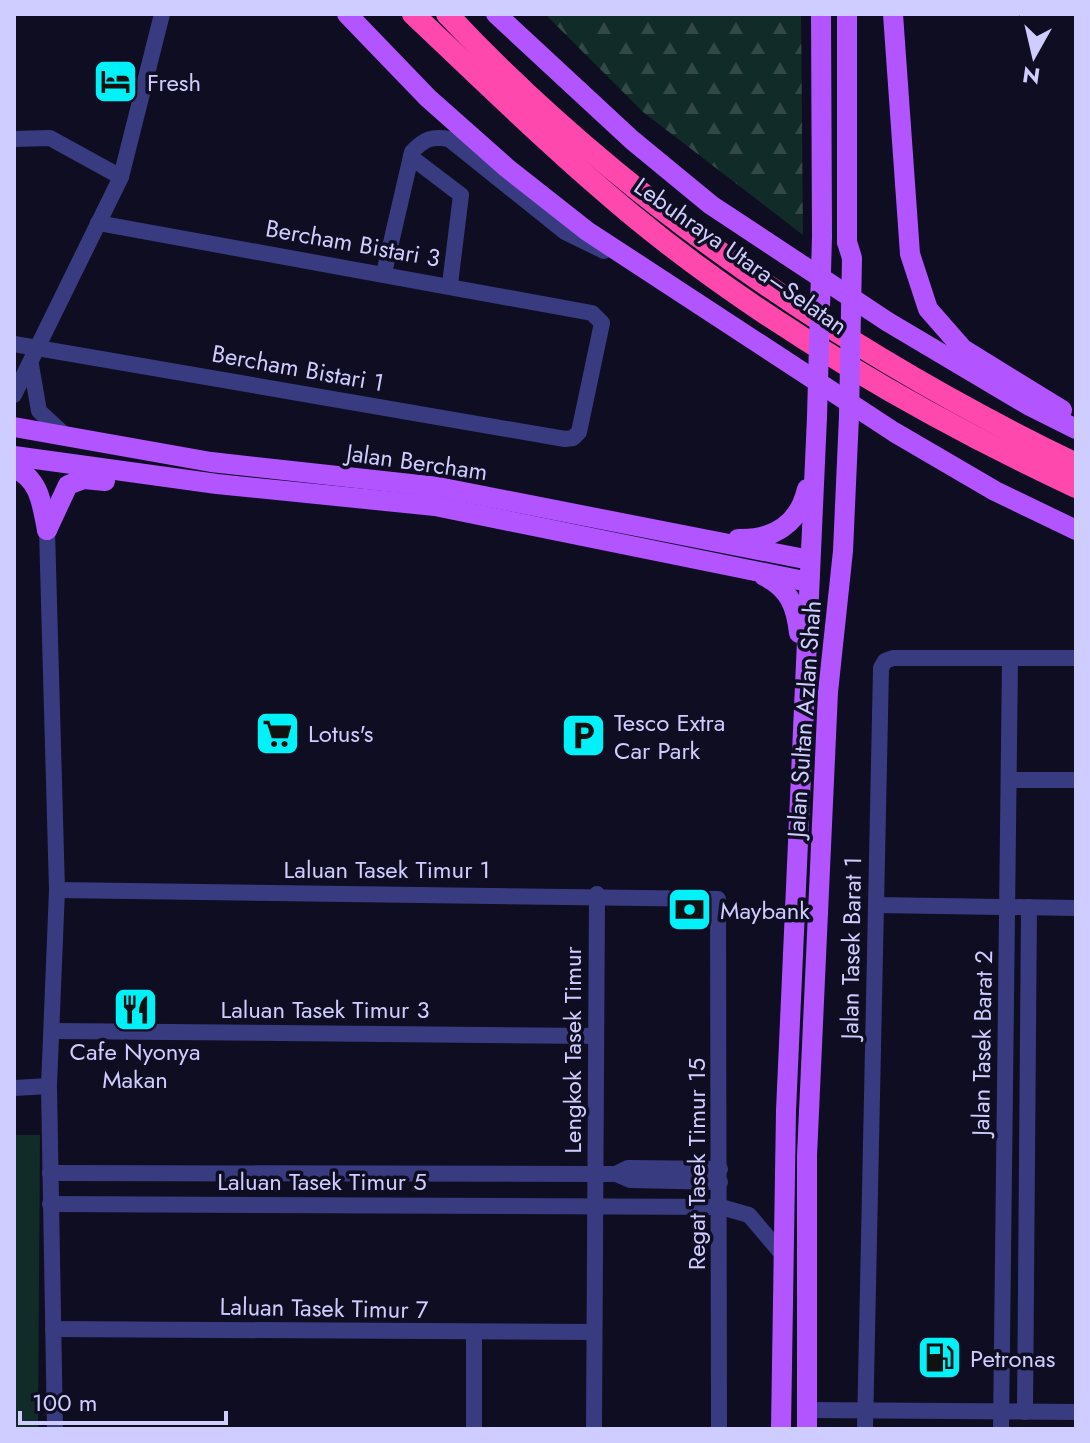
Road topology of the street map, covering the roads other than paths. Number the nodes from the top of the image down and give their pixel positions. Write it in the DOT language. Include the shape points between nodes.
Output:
graph roads {
  1 [pos="162,14"];
  2 [pos="347,14"];
  3 [pos="413,14"];
  4 [pos="447,14"];
  5 [pos="496,14"];
  6 [pos="515,14"];
  7 [pos="821,14"];
  8 [pos="847,14"];
  9 [pos="893,14"];
  10 [pos="14,139"];
  11 [pos="632,140"];
  12 [pos="411,157"];
  13 [pos="121,177"];
  14 [pos="98,223"];
  15 [pos="645,271"];
  16 [pos="384,273"];
  17 [pos="450,284"];
  18 [pos="14,344"];
  19 [pos="35,348"];
  20 [pos="31,365"];
  21 [pos="14,395"];
  22 [pos="844,415"];
  23 [pos="1076,419"];
  24 [pos="14,427"];
  25 [pos="1076,429"];
  26 [pos="66,436"];
  27 [pos="573,438"];
  28 [pos="815,453"];
  29 [pos="15,455"];
  30 [pos="48,462"];
  31 [pos="1076,464"];
  32 [pos="217,484"];
  33 [pos="1076,487"];
  34 [pos="60,500"];
  35 [pos="569,514"];
  36 [pos="47,530"];
  37 [pos="1076,530"];
  38 [pos="747,568"];
  39 [pos="813,571"];
  40 [pos="835,619"];
  41 [pos="1010,658"];
  42 [pos="1076,658"];
  43 [pos="806,697"];
  44 [pos="1009,780"];
  45 [pos="1076,780"];
  46 [pos="57,890"];
  47 [pos="597,894"];
  48 [pos="718,899"];
  49 [pos="876,905"];
  50 [pos="1007,907"];
  51 [pos="1029,907"];
  52 [pos="1076,908"];
  53 [pos="53,1031"];
  54 [pos="596,1036"];
  55 [pos="49,1086"];
  56 [pos="14,1088"];
  57 [pos="50,1173"];
  58 [pos="595,1174"];
  59 [pos="720,1176"];
  60 [pos="50,1204"];
  61 [pos="594,1206"];
  62 [pos="721,1207"];
  63 [pos="783,1255"];
  64 [pos="53,1329"];
  65 [pos="594,1332"];
  66 [pos="474,1334"];
  67 [pos="865,1411"];
  68 [pos="1001,1412"];
  69 [pos="1025,1412"];
  70 [pos="1076,1412"];
  71 [pos="807,1420"];
  72 [pos="55,1429"];
  73 [pos="474,1429"];
  74 [pos="594,1429"];
  75 [pos="719,1429"];
  76 [pos="781,1429"];
  77 [pos="865,1429"];
  78 [pos="1001,1429"];
  1 -- 13 [label="street"];
  2 -- 15 [label="main road" via="428,98 507,168"];
  3 -- 33 [label="highway, Lebuhraya Utara–Selatan" via="633,216 711,273 930,412"];
  4 -- 31 [label="highway, Lebuhraya Utara–Selatan" via="610,165 711,248 787,301"];
  5 -- 11 [label="main road"];
  6 -- 11 [label="main road"];
  7 -- 28 [label="main road, Jalan Sultan Azlan Shah, bridge" via="822,236"];
  8 -- 22 [label="main road, Jalan Sultan Azlan Shah, bridge" via="847,242 852,258"];
  9 -- 23 [label="main road" via="910,254 928,309 963,349"];
  10 -- 13 [label="street" via="50,138"];
  11 -- 25 [label="main road" via="711,205 788,258"];
  12 -- 15 [label="street" via="421,141 449,139 565,232"];
  12 -- 16 [label="street"];
  12 -- 17 [label="street" via="461,195"];
  13 -- 14 [label="street"];
  14 -- 16 [label="street, Bercham Bistari 3"];
  14 -- 19 [label="street"];
  15 -- 37 [label="main road" via="894,432 995,491"];
  16 -- 17 [label="street, Bercham Bistari 3"];
  17 -- 27 [label="street, Bercham Bistari 3" via="600,316 579,432"];
  18 -- 19 [label="street, Bercham Bistari 1"];
  19 -- 20 [label="street"];
  19 -- 27 [label="street, Bercham Bistari 1"];
  20 -- 21 [label="street"];
  20 -- 26 [label="street" via="39,411"];
  22 -- 39 [label="main road" via="832,549"];
  22 -- 40 [label="main road, Jalan Sultan Azlan Shah" via="844,538"];
  24 -- 26 [label="main road, Jalan Bercham"];
  26 -- 35 [label="main road, Jalan Bercham" via="211,462 438,487"];
  28 -- 35 [label="main road" via="803,505 793,521 756,539 581,510"];
  28 -- 39 [label="main road, Jalan Sultan Azlan Shah"];
  29 -- 30 [label="main road" via="37,445"];
  29 -- 36 [label="main road" via="36,487"];
  30 -- 32 [label="main road, Jalan Bercham"];
  30 -- 34 [label="main road"];
  32 -- 34 [label="main road" via="184,488 84,479 68,485"];
  32 -- 38 [label="main road, Jalan Bercham" via="435,506"];
  34 -- 36 [label="main road"];
  35 -- 39 [label="main road, Jalan Bercham"];
  36 -- 46 [label="street"];
  38 -- 39 [label="main road, Jalan Bercham"];
  38 -- 43 [label="main road" via="782,585 792,600"];
  39 -- 40 [label="main road" via="830,587"];
  39 -- 43 [label="main road, Jalan Sultan Azlan Shah"];
  40 -- 71 [label="main road, Jalan Sultan Azlan Shah" via="807,1156"];
  41 -- 42 [label="street, Jalan Tasek Barat 1"];
  41 -- 44 [label="street, Jalan Tasek Barat 2"];
  41 -- 49 [label="street, Jalan Tasek Barat 1" via="893,658 881,668"];
  43 -- 63 [label="main road, Jalan Sultan Azlan Shah"];
  44 -- 45 [label="street"];
  44 -- 50 [label="street, Jalan Tasek Barat 2"];
  46 -- 47 [label="street, Laluan Tasek Timur 1"];
  46 -- 53 [label="street"];
  47 -- 48 [label="street, Laluan Tasek Timur 1"];
  47 -- 54 [label="street, Lengkok Tasek Timur"];
  48 -- 59 [label="street, Regat Tasek Timur 15"];
  49 -- 50 [label="street"];
  49 -- 67 [label="street, Jalan Tasek Barat 1"];
  50 -- 51 [label="street"];
  50 -- 68 [label="street, Jalan Tasek Barat 2"];
  51 -- 52 [label="street"];
  51 -- 69 [label="street"];
  53 -- 54 [label="street, Laluan Tasek Timur 3"];
  53 -- 55 [label="street"];
  54 -- 58 [label="street, Lengkok Tasek Timur"];
  55 -- 56 [label="street"];
  55 -- 57 [label="street"];
  57 -- 58 [label="street"];
  57 -- 60 [label="street"];
  58 -- 59 [label="street" via="628,1168"];
  58 -- 61 [label="street, Lengkok Tasek Timur"];
  59 -- 62 [label="street, Regat Tasek Timur 15"];
  60 -- 61 [label="street, Laluan Tasek Timur 5"];
  60 -- 64 [label="street"];
  61 -- 62 [label="street"];
  61 -- 65 [label="street, Lengkok Tasek Timur"];
  62 -- 63 [label="street" via="749,1215"];
  62 -- 75 [label="street, Regat Tasek Timur 15"];
  63 -- 76 [label="main road, Jalan Sultan Azlan Shah"];
  64 -- 66 [label="street, Laluan Tasek Timur 7"];
  64 -- 72 [label="street"];
  65 -- 66 [label="street, Laluan Tasek Timur 7"];
  65 -- 74 [label="street, Lengkok Tasek Timur"];
  66 -- 73 [label="street"];
  67 -- 68 [label="street"];
  67 -- 71 [label="street"];
  67 -- 77 [label="street, Jalan Tasek Barat 1"];
  68 -- 69 [label="street"];
  68 -- 78 [label="street, Jalan Tasek Barat 2"];
  69 -- 70 [label="street"];
}
